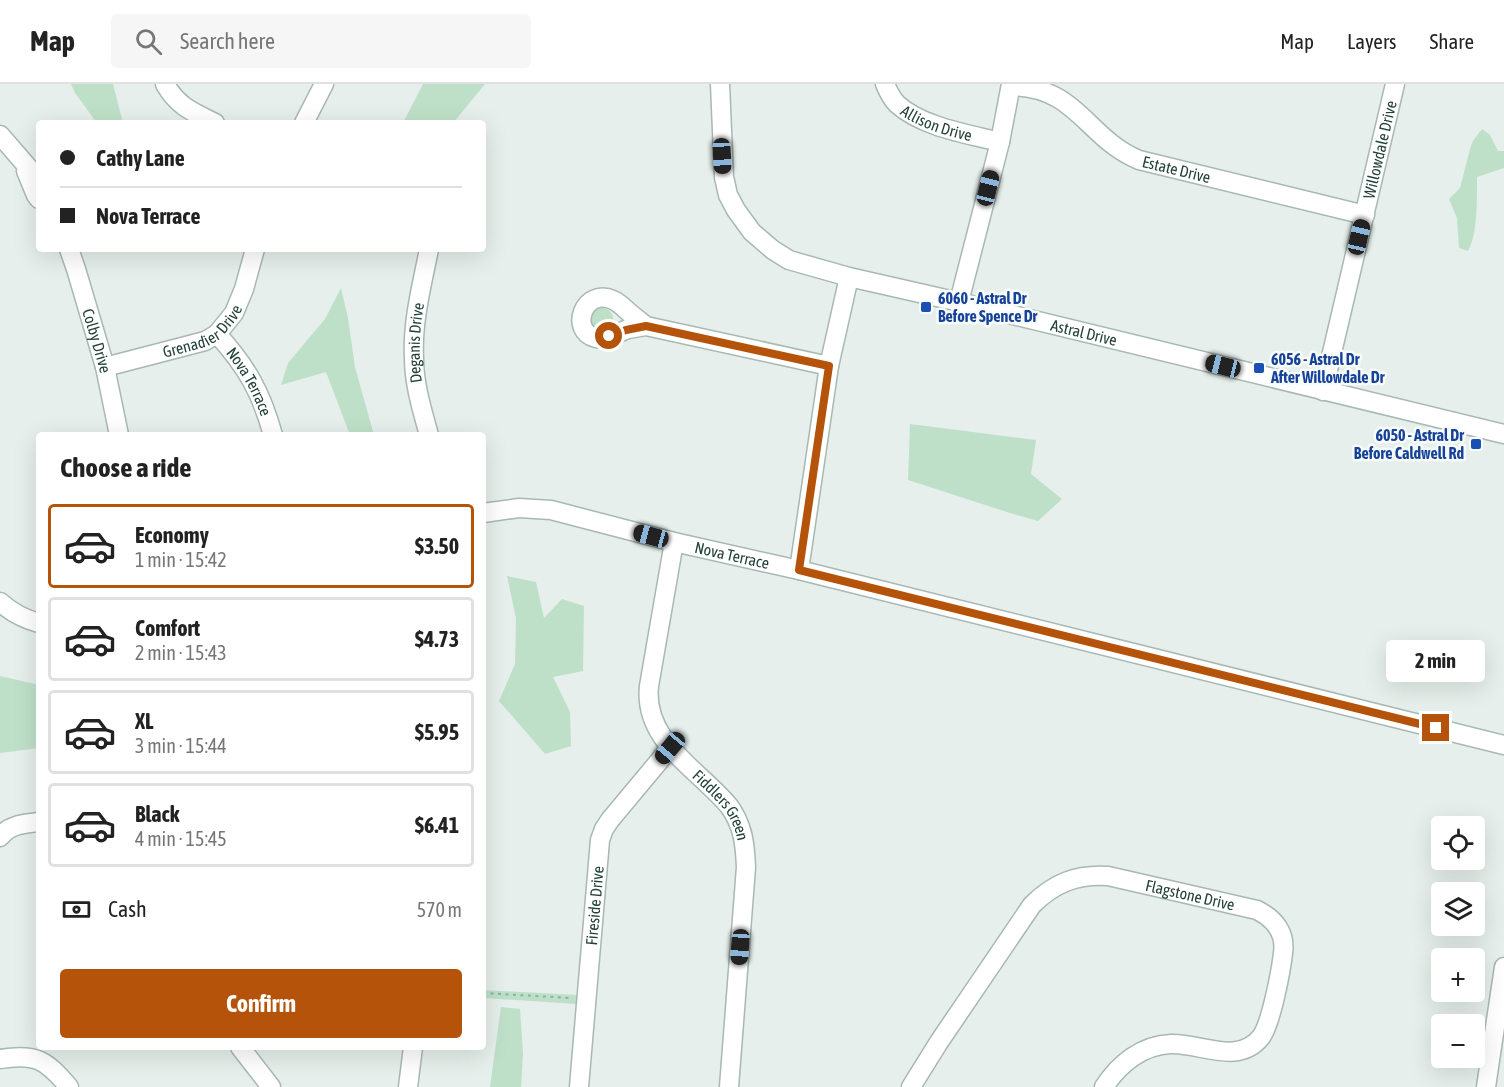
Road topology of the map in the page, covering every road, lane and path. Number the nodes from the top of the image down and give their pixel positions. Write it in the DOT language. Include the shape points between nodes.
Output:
graph roads {
  1 [pos="165,84"];
  2 [pos="324,84"];
  3 [pos="720,84"];
  4 [pos="885,84"];
  5 [pos="1395,84"];
  6 [pos="1011,85"];
  7 [pos="209,120"];
  8 [pos="306,120"];
  9 [pos="0,135"];
  10 [pos="1000,142"];
  11 [pos="24,164"];
  12 [pos="36,177"];
  13 [pos="36,195"];
  14 [pos="1365,215"];
  15 [pos="70,252"];
  16 [pos="254,252"];
  17 [pos="428,252"];
  18 [pos="849,277"];
  19 [pos="959,302"];
  20 [pos="646,326"];
  21 [pos="217,334"];
  22 [pos="829,366"];
  23 [pos="105,367"];
  24 [pos="1323,391"];
  25 [pos="118,432"];
  26 [pos="272,432"];
  27 [pos="428,432"];
  28 [pos="1504,434"];
  29 [pos="486,513"];
  30 [pos="674,542"];
  31 [pos="799,570"];
  32 [pos="0,602"];
  33 [pos="36,622"];
  34 [pos="1504,745"];
  35 [pos="670,748"];
  36 [pos="36,822"];
  37 [pos="0,837"];
  38 [pos="1504,967"];
  39 [pos="486,993"];
  40 [pos="587,999"];
  41 [pos="242,1050"];
  42 [pos="412,1050"];
  43 [pos="0,1059"];
  44 [pos="69,1087"];
  45 [pos="271,1087"];
  46 [pos="408,1087"];
  47 [pos="579,1087"];
  48 [pos="729,1087"];
  49 [pos="911,1087"];
  50 [pos="1104,1087"];
  51 [pos="1486,1087"];
  1 -- 7 [label="street" via="180,105"];
  2 -- 8 [label="street"];
  3 -- 18 [label="street, Astral Drive" via="724,177 736,210 761,241 789,260"];
  4 -- 10 [label="street, Allison Drive" via="897,104 916,117"];
  5 -- 14 [label="street, Willowdale Drive"];
  6 -- 10 [label="street"];
  6 -- 14 [label="street, Estate Drive" via="1031,87 1057,97 1113,146 1139,160"];
  9 -- 11 [label="street"];
  10 -- 19 [label="street"];
  11 -- 12 [label="street"];
  11 -- 13 [label="street"];
  14 -- 24 [label="street, Willowdale Drive"];
  15 -- 23 [label="street, Colby Drive"];
  16 -- 21 [label="street, Grenadier Drive" via="234,313"];
  17 -- 27 [label="street, Deganis Drive" via="414,332 417,387"];
  18 -- 19 [label="street, Astral Drive"];
  18 -- 22 [label="street"];
  19 -- 24 [label="street, Astral Drive"];
  20 -- 22 [label="street"];
  21 -- 23 [label="street, Grenadier Drive" via="195,344"];
  21 -- 26 [label="street, Nova Terrace" via="249,374"];
  22 -- 31 [label="street"];
  23 -- 25 [label="street, Colby Drive"];
  24 -- 28 [label="street, Astral Drive"];
  29 -- 30 [label="street, Nova Terrace" via="545,509"];
  30 -- 31 [label="street, Nova Terrace"];
  30 -- 35 [label="street, Fiddlers Green" via="649,697 655,727"];
  31 -- 34 [label="street, Nova Terrace"];
  32 -- 33 [label="street"];
  35 -- 40 [label="street, Fireside Drive" via="602,835"];
  35 -- 48 [label="street, Fiddlers Green" via="729,806 740,823 745,843"];
  36 -- 37 [label="street" via="17,824"];
  38 -- 51 [label="street"];
  39 -- 40 [label="path"];
  40 -- 47 [label="street, Fireside Drive"];
  41 -- 45 [label="street"];
  42 -- 46 [label="street"];
  43 -- 44 [label="street" via="17,1056 39,1060 55,1070"];
  49 -- 50 [label="street, Flagstone Drive" via="1032,905 1064,882 1085,876 1108,876 1257,910 1272,919 1284,944 1282,964 1266,1027 1256,1042 1231,1053 1180,1044 1151,1047 1126,1062"];
}
